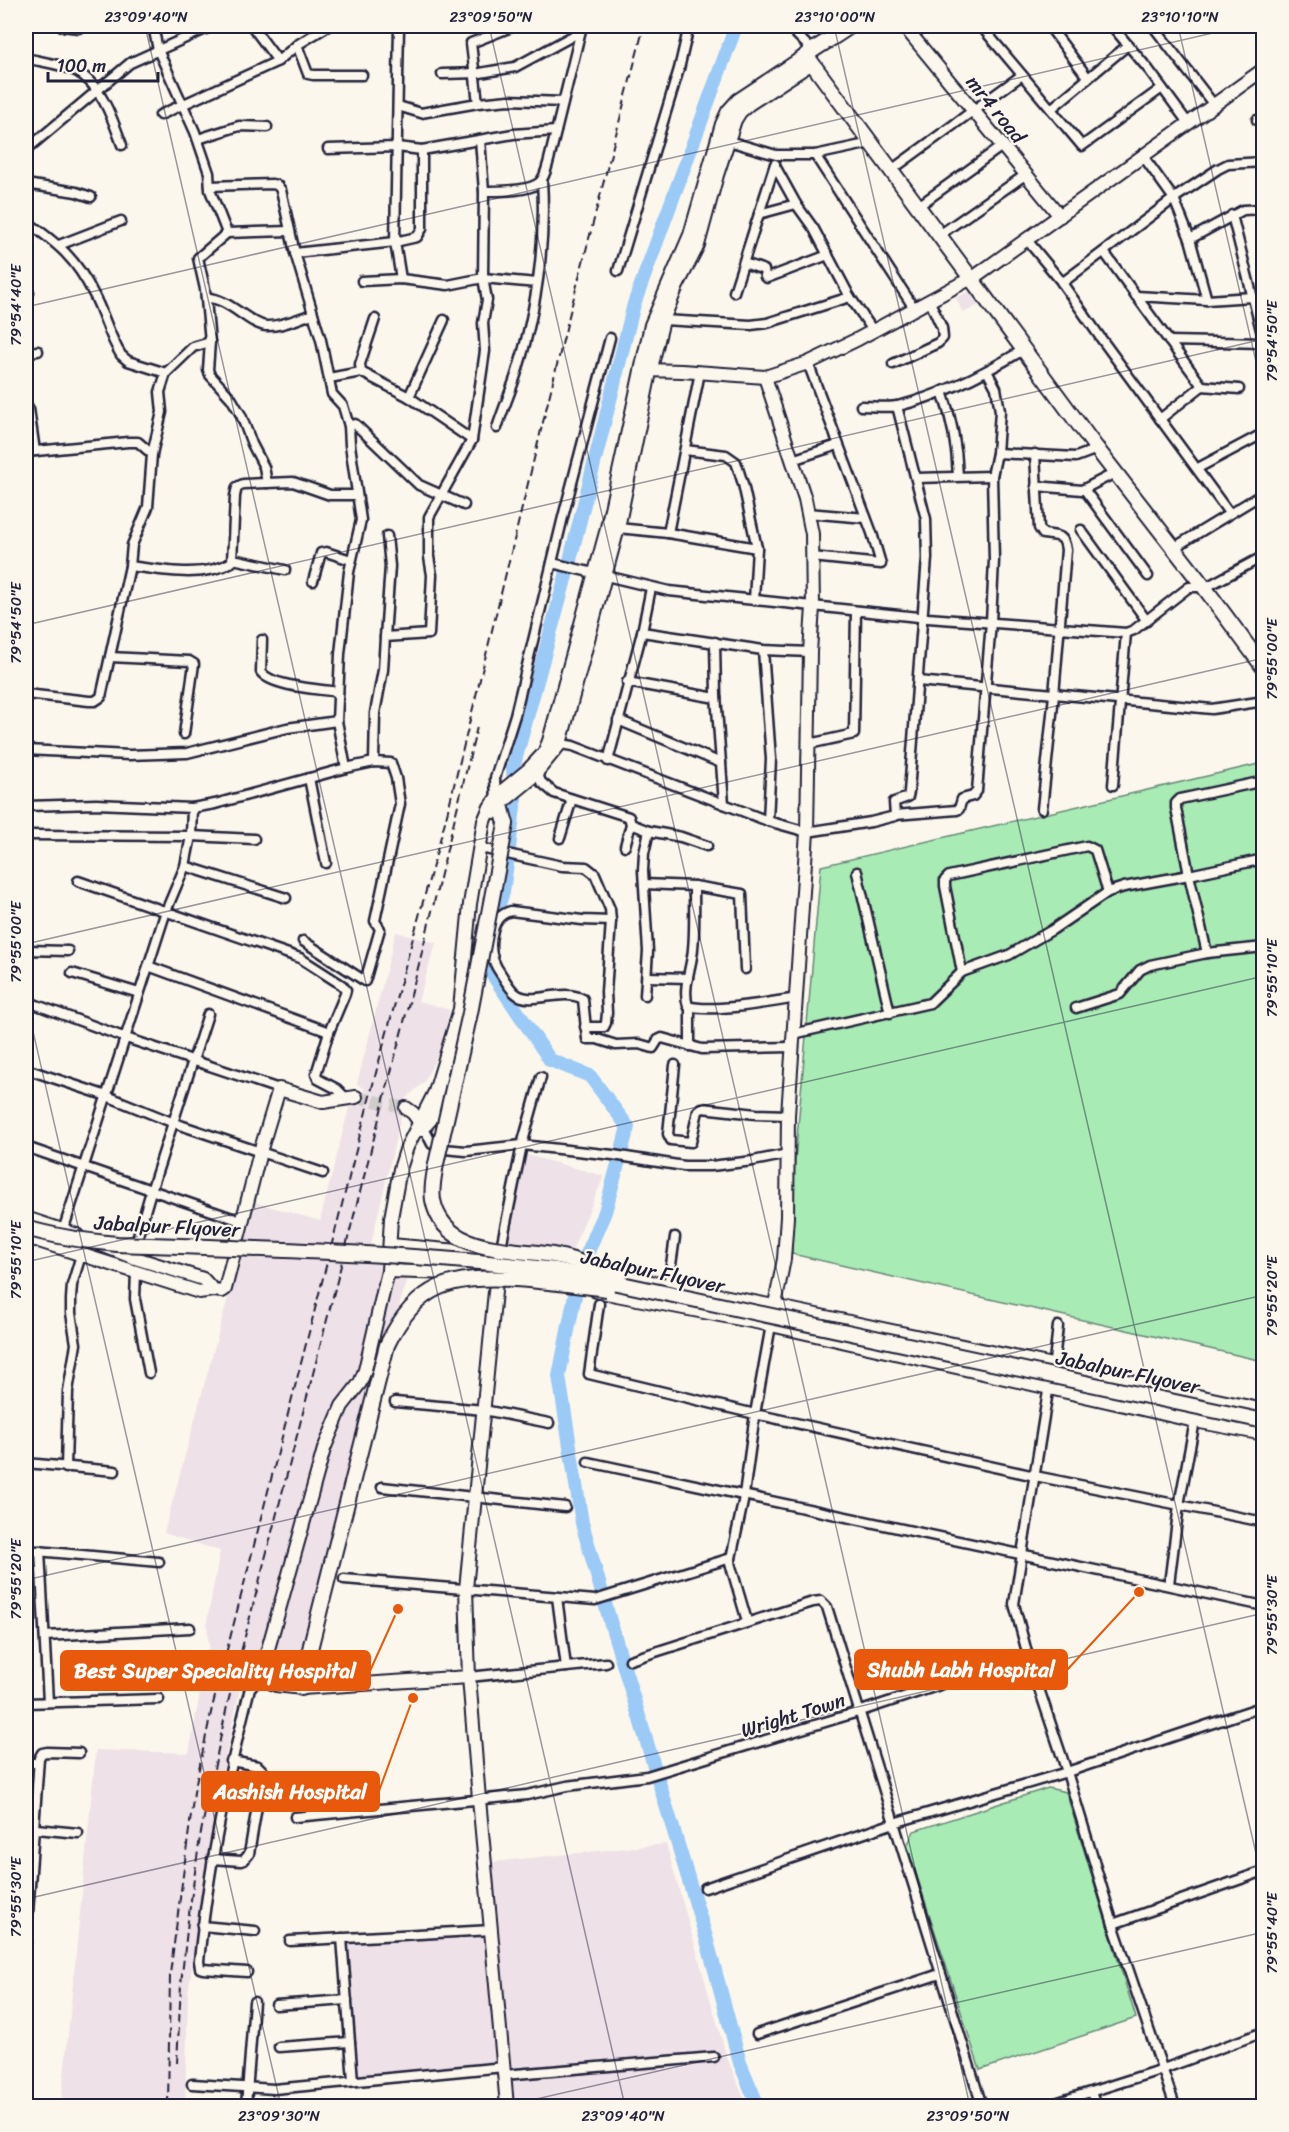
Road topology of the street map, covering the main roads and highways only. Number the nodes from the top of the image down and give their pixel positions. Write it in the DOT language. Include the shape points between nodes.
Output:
graph roads {
  1 [pos="850,26"];
  2 [pos="812,57"];
  3 [pos="885,156"];
  4 [pos="975,277"];
  5 [pos="1100,448"];
  6 [pos="1207,586"];
  7 [pos="1263,658"];
  8 [pos="1263,668"];
  9 [pos="499,801"];
  10 [pos="26,1228"];
  11 [pos="643,1289"];
  12 [pos="1263,1421"];
  13 [pos="302,1688"];
  1 -- 2 [label="main road" via="818,46"];
  2 -- 3 [label="main road"];
  2 -- 3 [label="main road" via="871,143"];
  3 -- 4 [label="main road"];
  3 -- 4 [label="main road" via="924,202"];
  4 -- 5 [label="main road"];
  4 -- 5 [label="main road" via="1023,350"];
  5 -- 6 [label="main road"];
  5 -- 6 [label="main road" via="1180,544"];
  6 -- 7 [label="main road"];
  6 -- 8 [label="main road"];
  9 -- 11 [label="main road, bridge" via="506,824 471,1013 436,1164 434,1202 448,1228 473,1244 559,1256 634,1280"];
  10 -- 11 [label="main road, Jabalpur Flyover, bridge" via="48,1235 117,1244 498,1263 556,1270"];
  11 -- 12 [label="main road, Jabalpur Flyover, bridge"];
  11 -- 13 [label="main road, bridge" via="626,1291 533,1280 473,1278 443,1286 412,1306 387,1345"];
}
